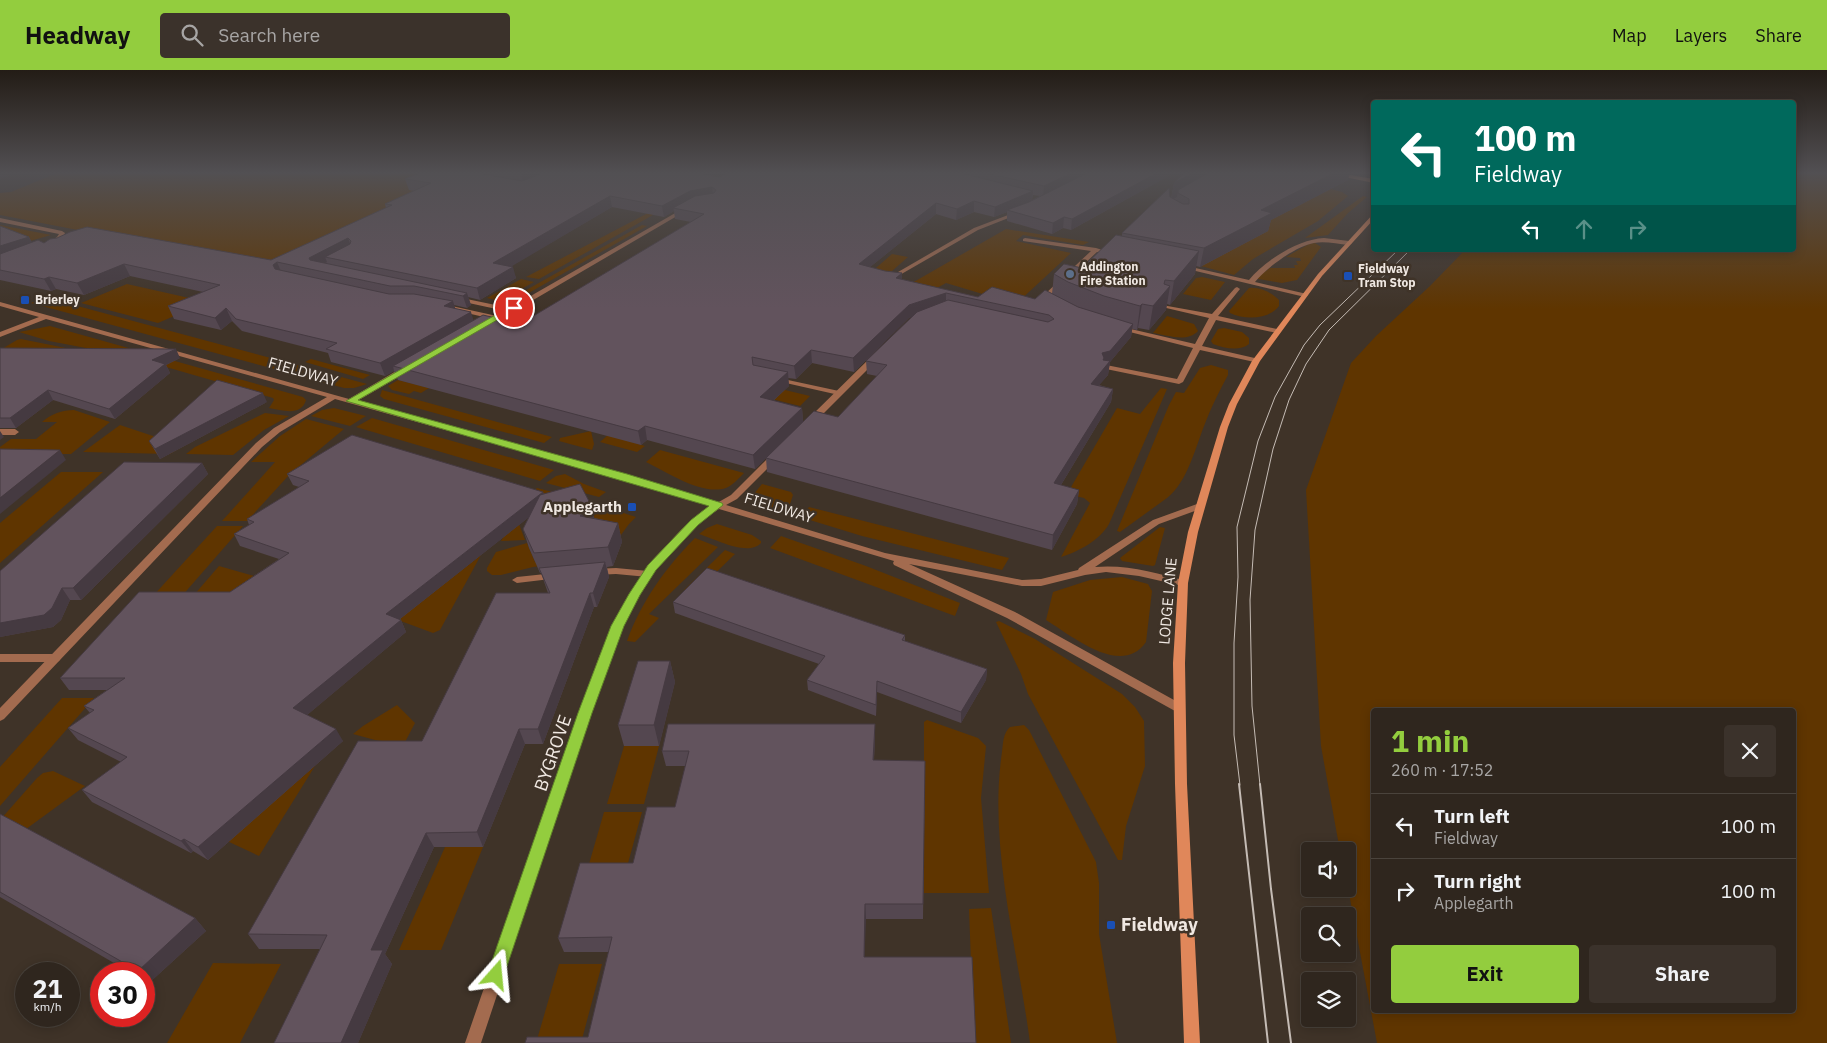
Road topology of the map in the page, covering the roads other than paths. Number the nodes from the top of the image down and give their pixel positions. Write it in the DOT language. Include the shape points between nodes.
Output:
graph roads {
  1 [pos="669,218"];
  2 [pos="1003,218"];
  3 [pos="1371,219"];
  4 [pos="0,220"];
  5 [pos="1025,240"];
  6 [pos="1349,243"];
  7 [pos="43,247"];
  8 [pos="1096,250"];
  9 [pos="1123,256"];
  10 [pos="1178,266"];
  11 [pos="887,280"];
  12 [pos="1251,282"];
  13 [pos="1237,289"];
  14 [pos="1305,294"];
  15 [pos="449,297"];
  16 [pos="0,304"];
  17 [pos="1054,304"];
  18 [pos="436,305"];
  19 [pos="1164,306"];
  20 [pos="510,310"];
  21 [pos="48,316"];
  22 [pos="1214,316"];
  23 [pos="497,318"];
  24 [pos="480,327"];
  25 [pos="1113,327"];
  26 [pos="1278,331"];
  27 [pos="0,335"];
  28 [pos="1198,347"];
  29 [pos="883,350"];
  30 [pos="1256,361"];
  31 [pos="412,366"];
  32 [pos="1106,367"];
  33 [pos="767,376"];
  34 [pos="839,393"];
  35 [pos="335,396"];
  36 [pos="350,401"];
  37 [pos="807,425"];
  38 [pos="0,432"];
  39 [pos="14,432"];
  40 [pos="782,450"];
  41 [pos="718,505"];
  42 [pos="1200,506"];
  43 [pos="884,556"];
  44 [pos="581,573"];
  45 [pos="1078,573"];
  46 [pos="648,574"];
  47 [pos="563,575"];
  48 [pos="517,580"];
  49 [pos="1183,583"];
  50 [pos="0,658"];
  51 [pos="55,658"];
  52 [pos="1179,708"];
  53 [pos="0,716"];
  54 [pos="473,1043"];
  55 [pos="1192,1043"];
  1 -- 20 [label="street"];
  2 -- 11 [label="street" via="976,229"];
  3 -- 6 [label="street, LODGE LANE"];
  4 -- 7 [label="street" via="62,233 60,238"];
  5 -- 8 [label="street"];
  6 -- 12 [label="street" via="1308,242 1276,260"];
  6 -- 14 [label="street, LODGE LANE"];
  8 -- 9 [label="street"];
  8 -- 17 [label="street" via="1046,296"];
  10 -- 12 [label="street"];
  12 -- 14 [label="street"];
  13 -- 22 [label="street"];
  14 -- 26 [label="street, LODGE LANE"];
  15 -- 20 [label="street"];
  16 -- 21 [label="street, FIELDWAY"];
  18 -- 23 [label="street"];
  19 -- 22 [label="street"];
  20 -- 23 [label="street"];
  21 -- 27 [label="street"];
  21 -- 35 [label="street, FIELDWAY"];
  22 -- 26 [label="street"];
  22 -- 28 [label="street"];
  23 -- 24 [label="street"];
  25 -- 28 [label="street"];
  26 -- 30 [label="street, LODGE LANE"];
  28 -- 30 [label="street"];
  28 -- 32 [label="street" via="1178,382"];
  29 -- 34 [label="street"];
  30 -- 42 [label="street, LODGE LANE" via="1233,404"];
  31 -- 36 [label="street"];
  33 -- 34 [label="street"];
  34 -- 37 [label="street"];
  35 -- 36 [label="street, FIELDWAY"];
  35 -- 51 [label="street" via="282,427 259,445"];
  36 -- 41 [label="street, FIELDWAY"];
  38 -- 39 [label="street"];
  40 -- 41 [label="street" via="734,497"];
  41 -- 43 [label="street, FIELDWAY"];
  41 -- 46 [label="street, BYGROVE" via="685,531"];
  42 -- 45 [label="street, FIELDWAY" via="1156,522"];
  42 -- 49 [label="street, LODGE LANE"];
  43 -- 45 [label="street, FIELDWAY" via="1022,583 1046,583"];
  43 -- 52 [label="street, FIELDWAY" via="1011,615"];
  44 -- 46 [label="street" via="616,571"];
  45 -- 49 [label="street, FIELDWAY" via="1124,570"];
  46 -- 54 [label="street, BYGROVE" via="626,610 605,657"];
  47 -- 48 [label="street"];
  49 -- 52 [label="street, LODGE LANE"];
  50 -- 51 [label="street"];
  51 -- 53 [label="street"];
  52 -- 55 [label="street, LODGE LANE"];
}
